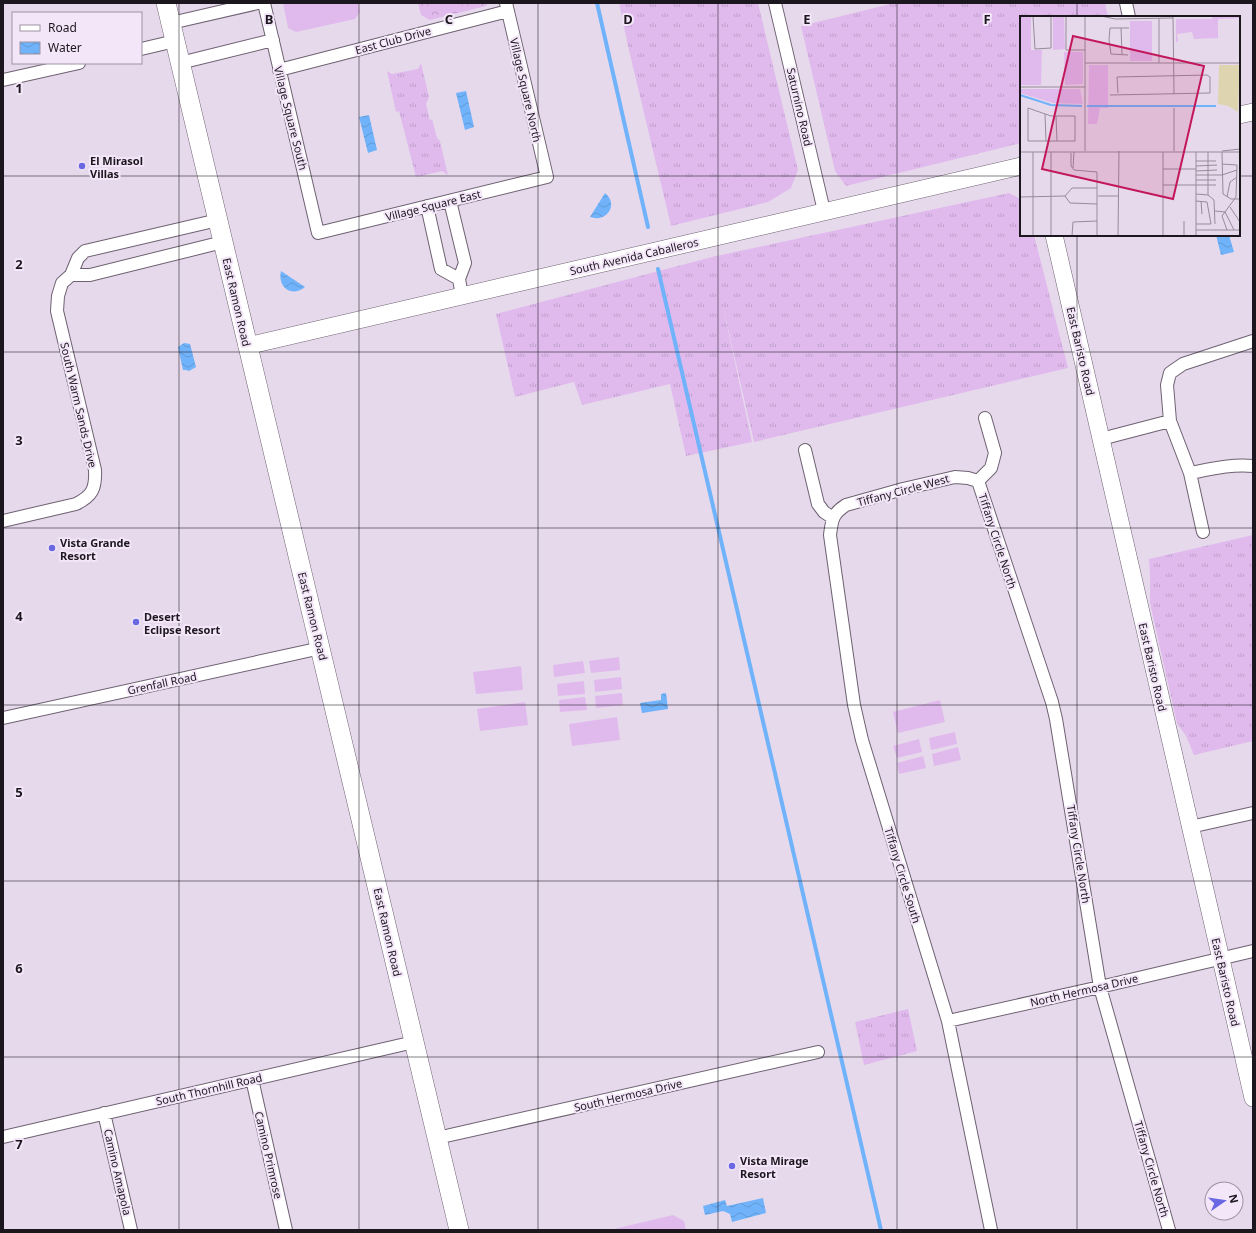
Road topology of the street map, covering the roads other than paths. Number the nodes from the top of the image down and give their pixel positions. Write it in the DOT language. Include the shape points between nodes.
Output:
graph roads {
  1 [pos="166,3"];
  2 [pos="258,3"];
  3 [pos="264,3"];
  4 [pos="775,3"];
  5 [pos="1126,3"];
  6 [pos="507,7"];
  7 [pos="1129,16"];
  8 [pos="173,32"];
  9 [pos="273,40"];
  10 [pos="142,48"];
  11 [pos="180,63"];
  12 [pos="75,64"];
  13 [pos="279,70"];
  14 [pos="3,80"];
  15 [pos="1253,112"];
  16 [pos="1240,115"];
  17 [pos="1020,166"];
  18 [pos="547,177"];
  19 [pos="450,201"];
  20 [pos="428,206"];
  21 [pos="824,211"];
  22 [pos="218,220"];
  23 [pos="318,233"];
  24 [pos="1054,236"];
  25 [pos="223,242"];
  26 [pos="71,275"];
  27 [pos="459,280"];
  28 [pos="462,296"];
  29 [pos="1253,341"];
  30 [pos="247,346"];
  31 [pos="985,418"];
  32 [pos="1170,422"];
  33 [pos="1101,439"];
  34 [pos="805,450"];
  35 [pos="1253,466"];
  36 [pos="1190,473"];
  37 [pos="978,482"];
  38 [pos="833,518"];
  39 [pos="3,521"];
  40 [pos="1203,532"];
  41 [pos="321,648"];
  42 [pos="3,718"];
  43 [pos="1253,812"];
  44 [pos="1190,828"];
  45 [pos="1253,950"];
  46 [pos="1220,959"];
  47 [pos="1100,987"];
  48 [pos="948,1021"];
  49 [pos="414,1042"];
  50 [pos="818,1052"];
  51 [pos="252,1079"];
  52 [pos="1253,1098"];
  53 [pos="104,1113"];
  54 [pos="3,1137"];
  55 [pos="437,1138"];
  56 [pos="131,1230"];
  57 [pos="286,1230"];
  58 [pos="459,1230"];
  59 [pos="991,1230"];
  60 [pos="1169,1230"];
  1 -- 8 [label="main road, East Ramon Road"];
  2 -- 8 [label="street"];
  3 -- 9 [label="street, Village Square South"];
  4 -- 21 [label="street, Saturnino Road"];
  5 -- 7 [label="street"];
  6 -- 13 [label="street, East Club Drive"];
  6 -- 18 [label="street, Village Square North"];
  8 -- 10 [label="street"];
  8 -- 11 [label="main road, East Ramon Road"];
  9 -- 11 [label="street"];
  9 -- 13 [label="street, Village Square South"];
  11 -- 22 [label="main road, East Ramon Road"];
  12 -- 14 [label="street"];
  13 -- 23 [label="street, Village Square South"];
  15 -- 16 [label="street"];
  17 -- 21 [label="street, South Avenida Caballeros"];
  18 -- 19 [label="street, Village Square East"];
  19 -- 20 [label="street, Village Square East"];
  19 -- 27 [label="street" via="465,263"];
  20 -- 23 [label="street, Village Square East"];
  20 -- 27 [label="street" via="441,269"];
  21 -- 28 [label="street, South Avenida Caballeros"];
  22 -- 25 [label="main road, East Ramon Road"];
  22 -- 26 [label="street, South Warm Sands Drive" via="85,251 78,258"];
  24 -- 33 [label="street, East Baristo Road"];
  25 -- 26 [label="street" via="90,275"];
  25 -- 30 [label="main road, East Ramon Road"];
  26 -- 39 [label="street, South Warm Sands Drive" via="62,283 57,311 95,470 94,490 76,504"];
  27 -- 28 [label="street"];
  28 -- 30 [label="street, South Avenida Caballeros"];
  29 -- 32 [label="street" via="1183,364 1170,372 1167,385"];
  30 -- 41 [label="main road, East Ramon Road"];
  31 -- 37 [label="street" via="995,453 991,468"];
  32 -- 33 [label="street"];
  32 -- 36 [label="street"];
  33 -- 44 [label="street, East Baristo Road"];
  34 -- 38 [label="street" via="818,504"];
  35 -- 36 [label="street" via="1220,467"];
  36 -- 40 [label="street"];
  37 -- 38 [label="street, Tiffany Circle West" via="956,477 902,489 846,505 838,510"];
  37 -- 47 [label="street, Tiffany Circle North" via="1052,702"];
  38 -- 48 [label="street, Tiffany Circle South" via="830,535 854,705 862,740"];
  41 -- 42 [label="street, Grenfall Road"];
  41 -- 49 [label="main road, East Ramon Road"];
  43 -- 44 [label="street"];
  44 -- 46 [label="street, East Baristo Road"];
  45 -- 46 [label="street"];
  46 -- 47 [label="street, North Hermosa Drive"];
  46 -- 52 [label="street, East Baristo Road"];
  47 -- 48 [label="street, North Hermosa Drive"];
  47 -- 60 [label="street, Tiffany Circle North"];
  48 -- 59 [label="street, Tiffany Circle South"];
  49 -- 51 [label="street, South Thornhill Road"];
  49 -- 55 [label="main road, East Ramon Road"];
  50 -- 55 [label="street, South Hermosa Drive"];
  51 -- 53 [label="street, South Thornhill Road"];
  51 -- 57 [label="street, Camino Primrose"];
  53 -- 54 [label="street, South Thornhill Road"];
  53 -- 56 [label="street, Camino Amapola"];
  55 -- 58 [label="main road, East Ramon Road"];
}
